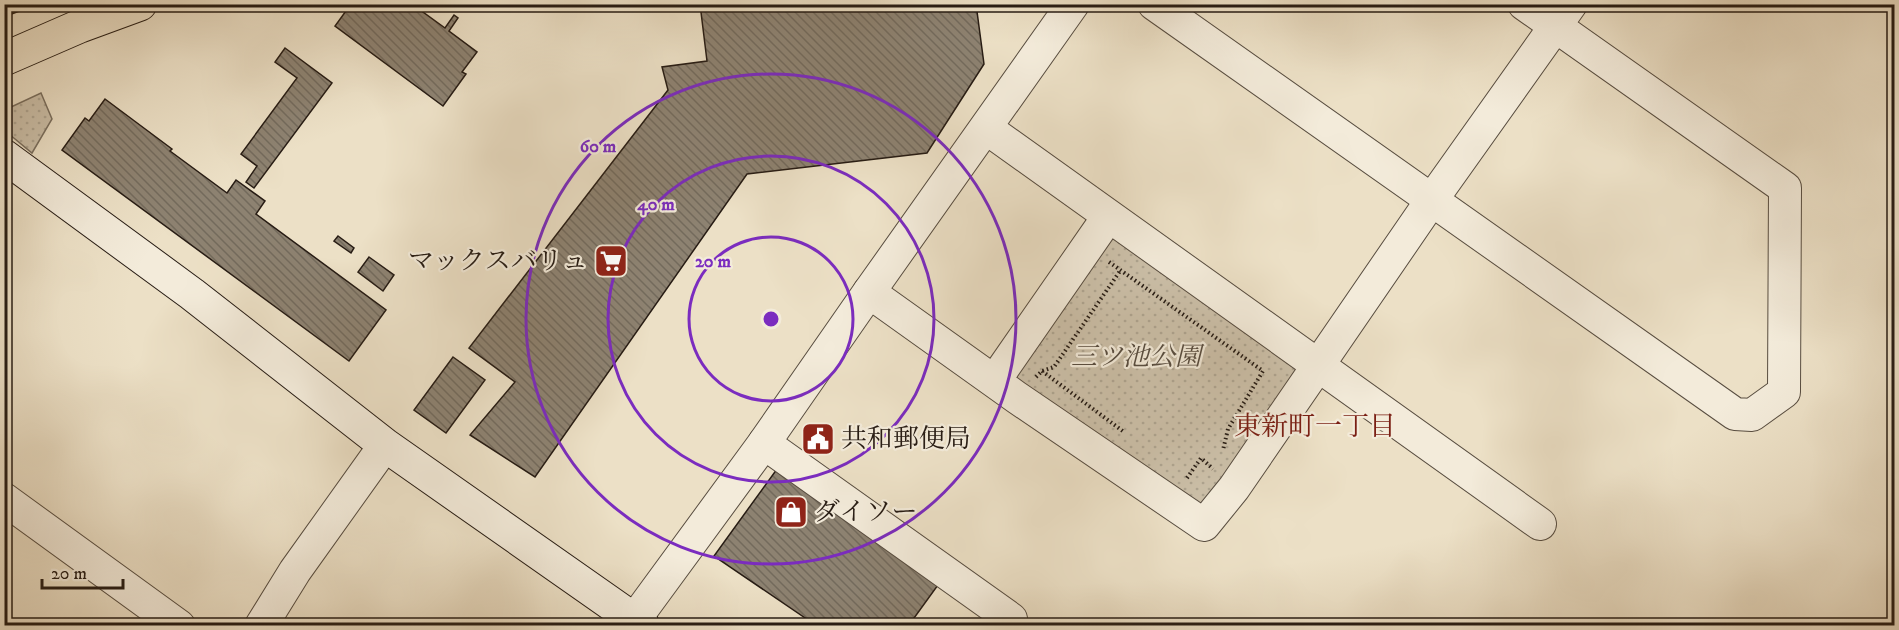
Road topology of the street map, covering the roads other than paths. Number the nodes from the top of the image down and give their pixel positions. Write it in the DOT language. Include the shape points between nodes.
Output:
graph roads {
  1 [pos="140,4"];
  2 [pos="1073,4"];
  3 [pos="1154,4"];
  4 [pos="1524,4"];
  5 [pos="1563,15"];
  6 [pos="4,59"];
  7 [pos="986,128"];
  8 [pos="4,156"];
  9 [pos="1431,201"];
  10 [pos="1108,217"];
  11 [pos="869,292"];
  12 [pos="1318,365"];
  13 [pos="1005,389"];
  14 [pos="764,443"];
  15 [pos="385,445"];
  16 [pos="4,499"];
  17 [pos="1540,524"];
  18 [pos="1011,619"];
  19 [pos="639,622"];
  20 [pos="179,626"];
  21 [pos="261,626"];
  1 -- 6 [label="main road"];
  2 -- 7 [label="street"];
  3 -- 9 [label="street"];
  4 -- 5 [label="street"];
  5 -- 9 [label="street"];
  5 -- 9 [label="street" via="1785,188 1784,392 1752,415 1735,414"];
  7 -- 10 [label="street"];
  7 -- 11 [label="street"];
  8 -- 15 [label="street" via="192,294"];
  9 -- 12 [label="street"];
  10 -- 12 [label="street"];
  10 -- 13 [label="street"];
  11 -- 13 [label="street"];
  11 -- 14 [label="street"];
  12 -- 13 [label="street" via="1204,525"];
  12 -- 17 [label="street"];
  14 -- 18 [label="street"];
  14 -- 19 [label="street"];
  15 -- 19 [label="street"];
  15 -- 21 [label="street" via="295,571"];
  16 -- 20 [label="street"];
}
